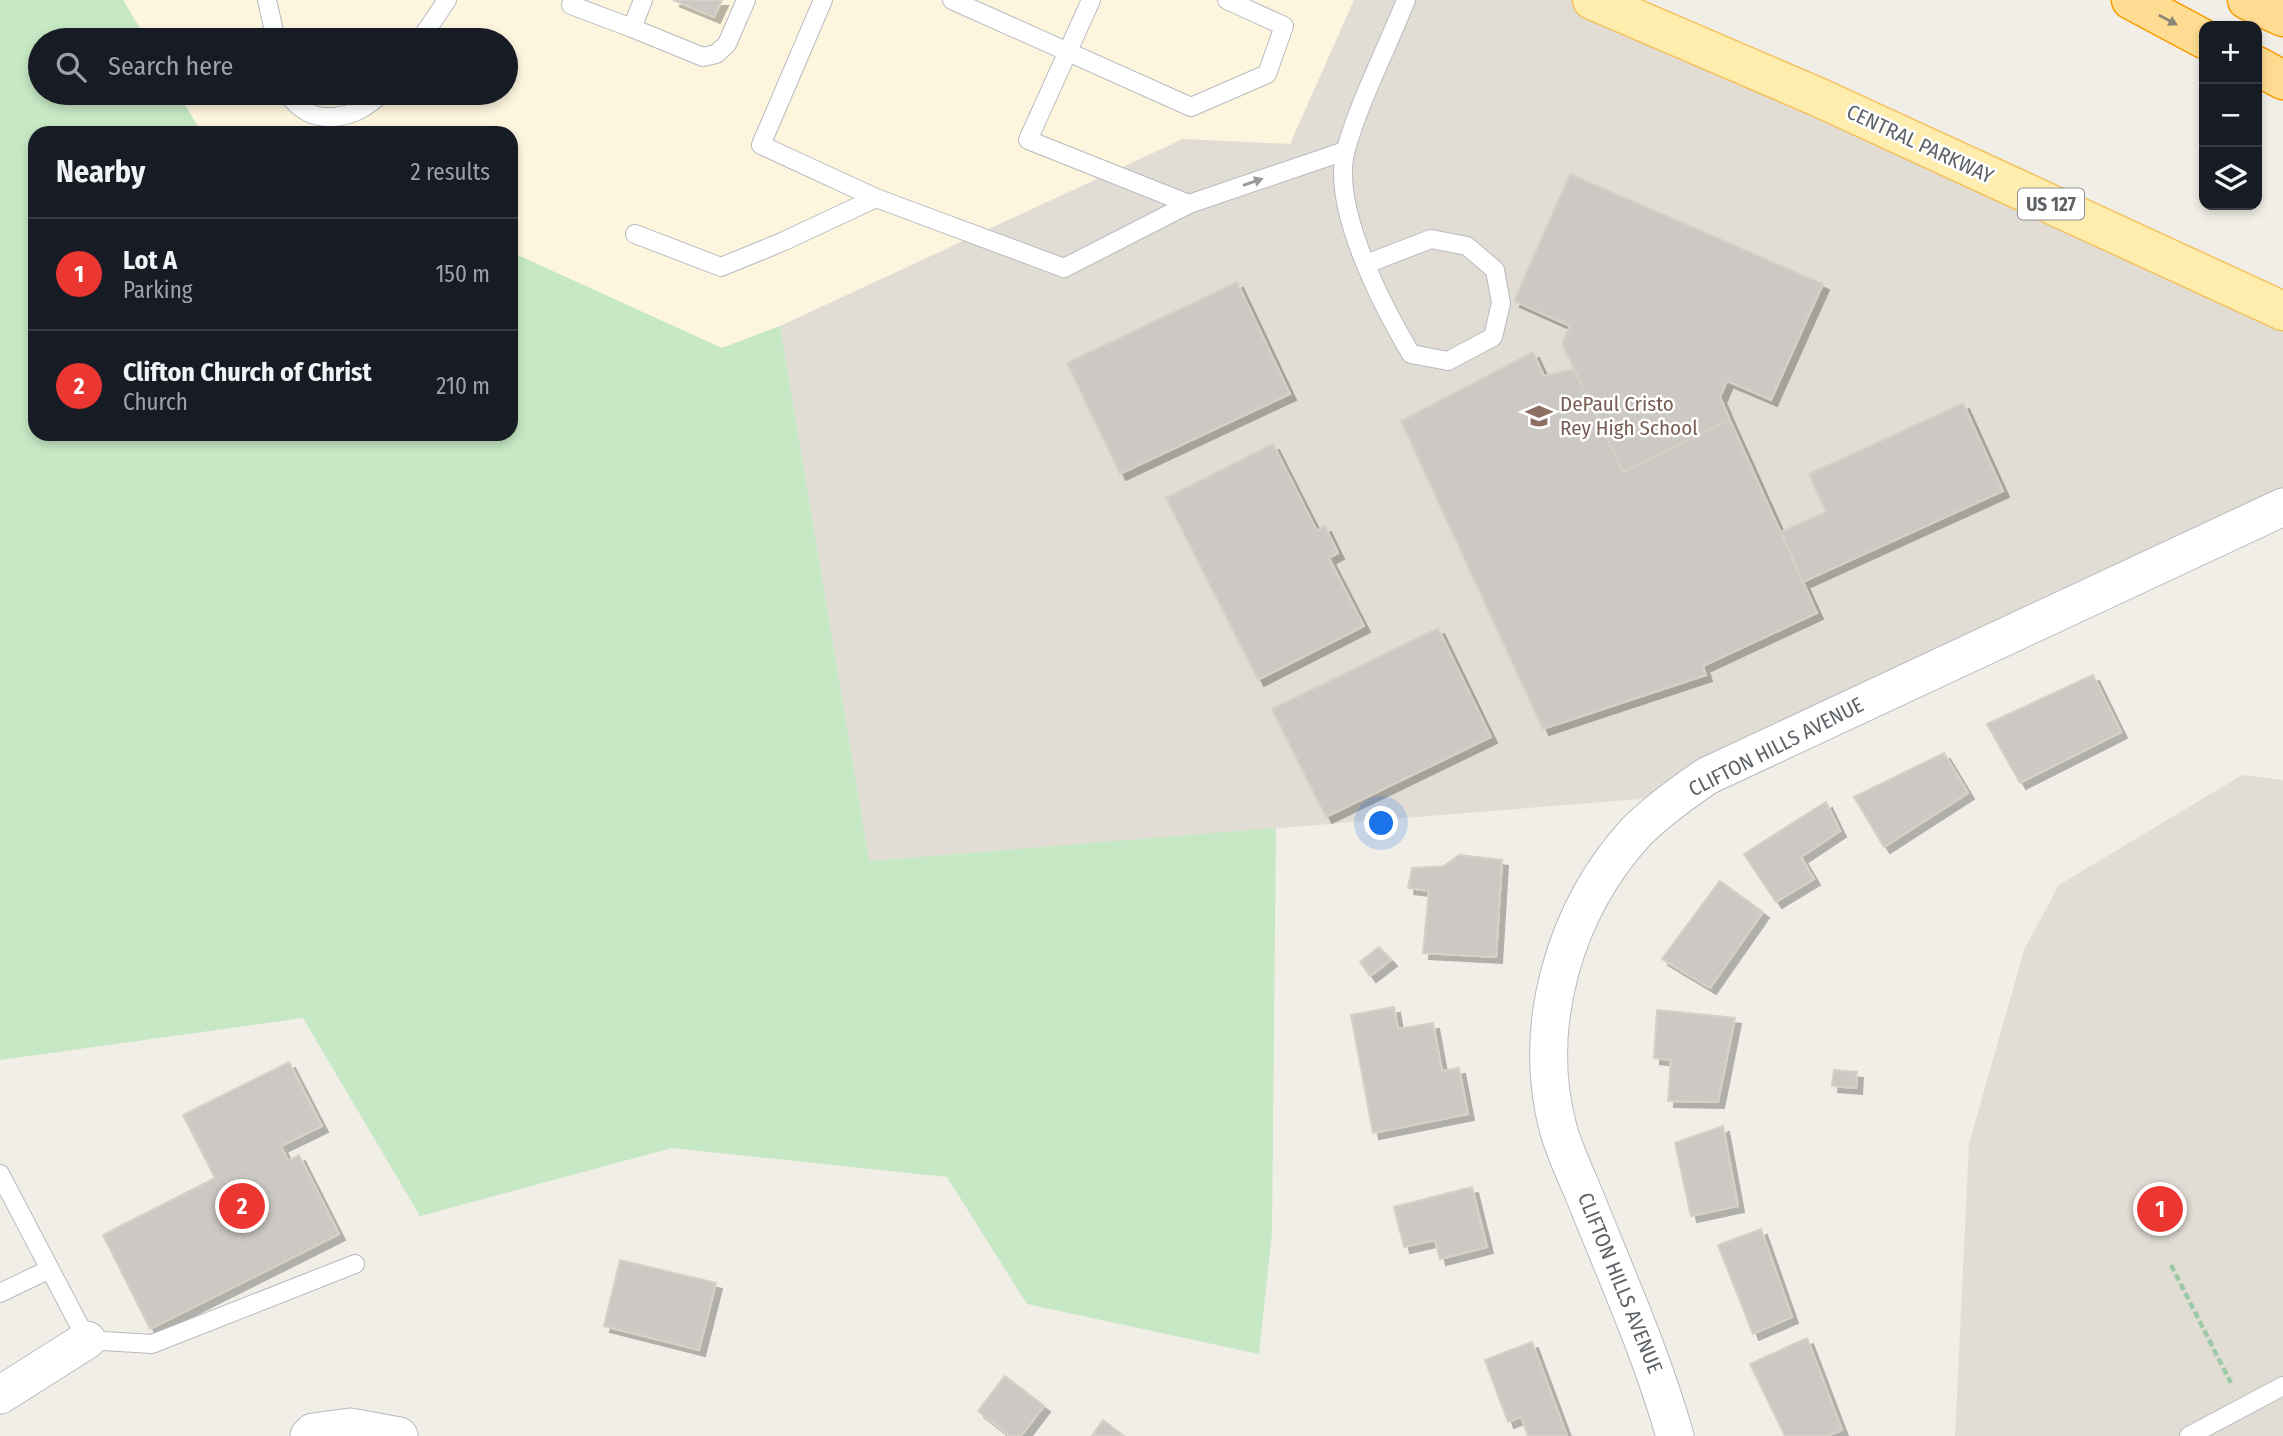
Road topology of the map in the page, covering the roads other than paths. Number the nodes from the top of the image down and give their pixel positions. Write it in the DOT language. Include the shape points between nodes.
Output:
graph roads {
  1 [pos="267,0"];
  2 [pos="447,0"];
  3 [pos="643,0"];
  4 [pos="746,0"];
  5 [pos="823,0"];
  6 [pos="952,0"];
  7 [pos="1091,0"];
  8 [pos="1227,0"];
  9 [pos="1406,0"];
  10 [pos="1592,0"];
  11 [pos="2132,0"];
  12 [pos="2246,0"];
  13 [pos="571,5"];
  14 [pos="2283,17"];
  15 [pos="273,28"];
  16 [pos="428,28"];
  17 [pos="632,28"];
  18 [pos="2199,36"];
  19 [pos="1068,51"];
  20 [pos="2262,69"];
  21 [pos="2283,80"];
  22 [pos="300,105"];
  23 [pos="367,105"];
  24 [pos="1345,151"];
  25 [pos="876,198"];
  26 [pos="1189,204"];
  27 [pos="635,234"];
  28 [pos="1366,264"];
  29 [pos="2283,311"];
  30 [pos="2283,507"];
  31 [pos="0,1174"];
  32 [pos="355,1264"];
  33 [pos="50,1269"];
  34 [pos="0,1293"];
  35 [pos="87,1340"];
  36 [pos="2283,1386"];
  37 [pos="0,1395"];
  38 [pos="309,1436"];
  39 [pos="399,1436"];
  40 [pos="1675,1436"];
  41 [pos="2189,1436"];
  1 -- 15 [label="lane"];
  2 -- 16 [label="lane"];
  3 -- 17 [label="lane"];
  4 -- 17 [label="lane" via="727,44 716,54 703,57"];
  5 -- 25 [label="lane" via="761,145"];
  6 -- 19 [label="lane"];
  7 -- 19 [label="lane"];
  8 -- 19 [label="lane" via="1284,26 1267,74 1191,107"];
  9 -- 24 [label="lane"];
  10 -- 29 [label="main road, CENTRAL PARKWAY / US 127" via="1818,97"];
  11 -- 18 [label="highway, one-way"];
  12 -- 14 [label="highway"];
  13 -- 17 [label="lane"];
  19 -- 26 [label="lane" via="1028,140"];
  20 -- 21 [label="highway"];
  22 -- 23 [label="lane" via="318,117 346,118"];
  26 -- 24 [label="lane, one-way"];
  24 -- 28 [label="lane" via="1345,202"];
  25 -- 26 [label="lane" via="1063,268"];
  25 -- 27 [label="lane" via="721,267"];
  28 -- 28 [label="lane" via="1411,354 1448,361 1493,337 1501,303 1495,270 1467,246 1431,239"];
  30 -- 40 [label="street, CLIFTON HILLS AVENUE" via="1707,776 1637,831 1603,873 1577,920 1560,970 1550,1023 1549,1076 1558,1129 1660,1384"];
  31 -- 33 [label="lane"];
  32 -- 35 [label="lane" via="152,1344"];
  33 -- 34 [label="lane"];
  33 -- 35 [label="lane"];
  35 -- 37 [label="street"];
  36 -- 41 [label="lane"];
  38 -- 39 [label="street" via="350,1427"];
}
